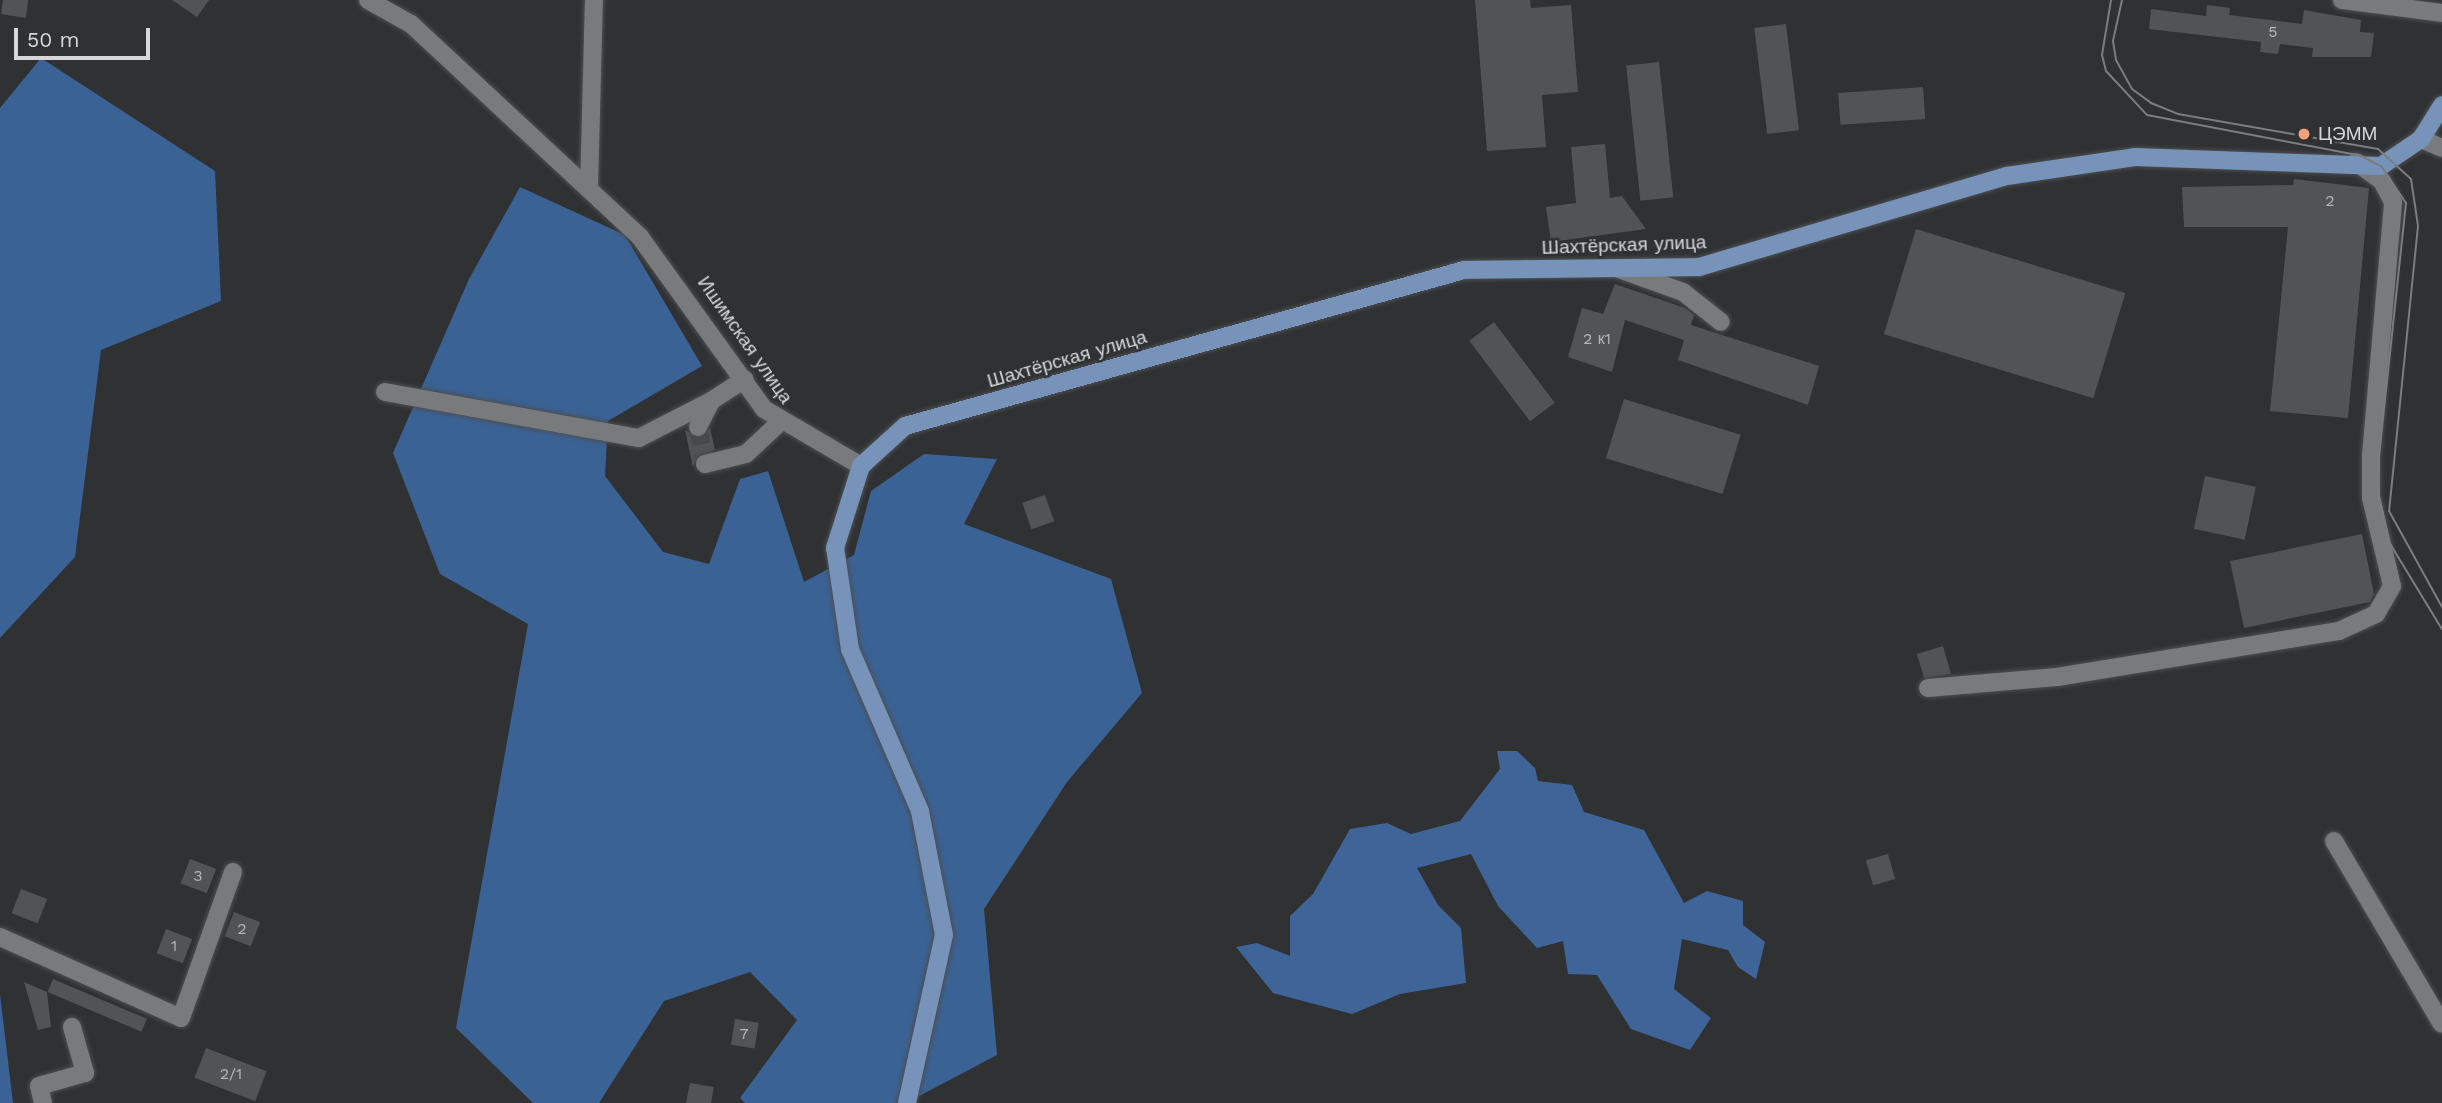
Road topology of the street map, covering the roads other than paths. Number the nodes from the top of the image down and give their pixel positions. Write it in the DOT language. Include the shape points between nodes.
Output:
graph roads {
  1 [pos="368,0"];
  2 [pos="594,0"];
  3 [pos="2342,0"];
  4 [pos="2360,1"];
  5 [pos="2442,13"];
  6 [pos="2442,106"];
  7 [pos="2421,139"];
  8 [pos="2442,148"];
  9 [pos="2356,162"];
  10 [pos="589,189"];
  11 [pos="1615,268"];
  12 [pos="1721,322"];
  13 [pos="745,379"];
  14 [pos="385,392"];
  15 [pos="711,401"];
  16 [pos="779,424"];
  17 [pos="698,427"];
  18 [pos="705,464"];
  19 [pos="861,466"];
  20 [pos="1928,688"];
  21 [pos="2334,841"];
  22 [pos="233,872"];
  23 [pos="0,937"];
  24 [pos="2442,1024"];
  25 [pos="72,1027"];
  26 [pos="43,1103"];
  27 [pos="907,1103"];
  1 -- 10 [label="street, Ишимская улица" via="411,24"];
  2 -- 10 [label="street"];
  3 -- 4 [label="street"];
  4 -- 5 [label="street"];
  6 -- 7 [label="main road, Шахтёрская улица"];
  7 -- 8 [label="street"];
  7 -- 9 [label="main road, Шахтёрская улица" via="2394,163"];
  9 -- 11 [label="main road, Шахтёрская улица" via="2202,156 2074,166 2007,176 1699,267"];
  9 -- 20 [label="street" via="2382,181 2393,202 2371,466 2371,498 2393,570 2392,586 2376,614 2339,631 2057,677"];
  10 -- 13 [label="street, Ишимская улица" via="675,278"];
  11 -- 12 [label="street" via="1683,292"];
  11 -- 19 [label="main road, Шахтёрская улица" via="1464,270 905,426"];
  13 -- 15 [label="street"];
  13 -- 16 [label="street, Ишимская улица"];
  14 -- 15 [label="street" via="639,438"];
  15 -- 17 [label="street"];
  16 -- 18 [label="street" via="746,454"];
  16 -- 19 [label="street, Ишимская улица"];
  19 -- 27 [label="main road" via="835,548 850,649 920,811 944,935"];
  21 -- 24 [label="street"];
  22 -- 23 [label="street" via="181,1018"];
  25 -- 26 [label="street" via="85,1073 39,1086"];
}
